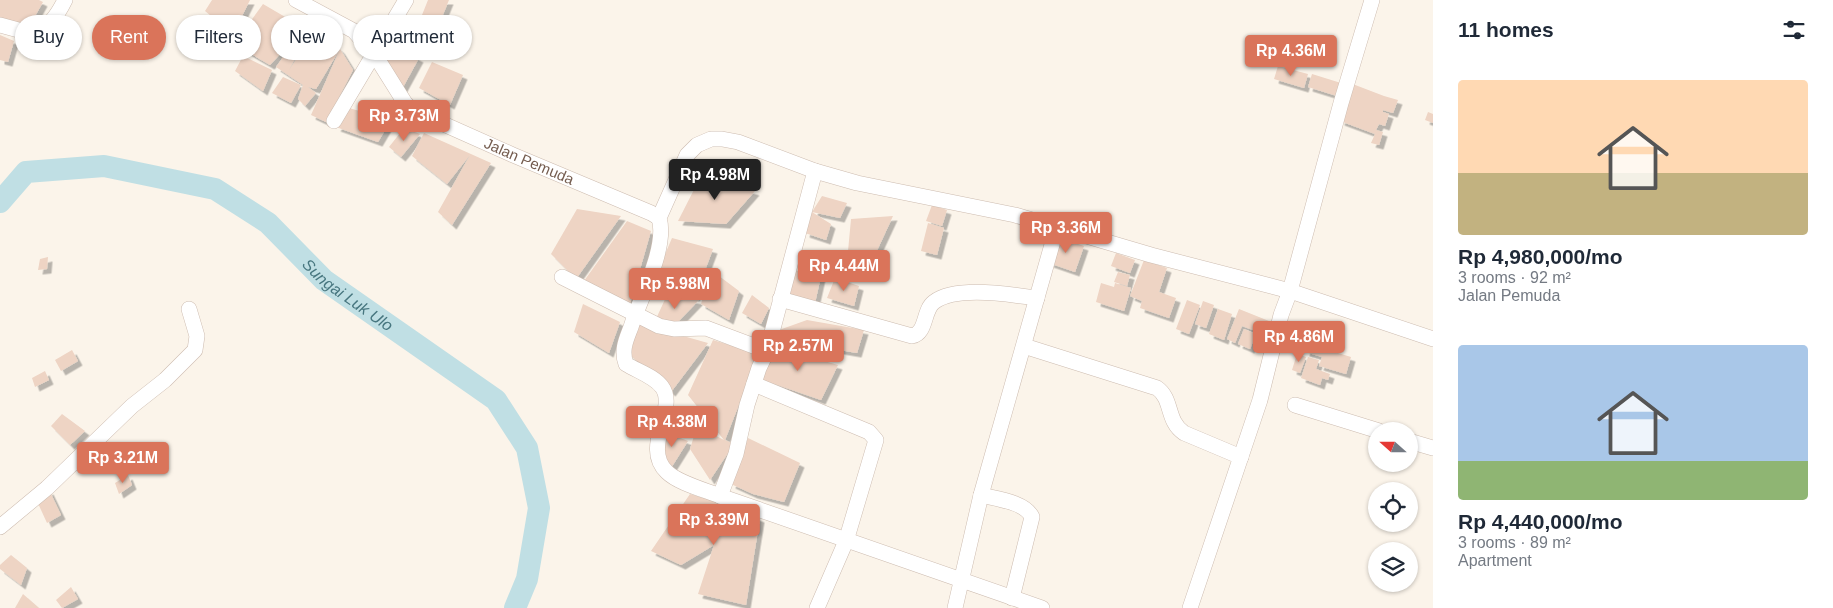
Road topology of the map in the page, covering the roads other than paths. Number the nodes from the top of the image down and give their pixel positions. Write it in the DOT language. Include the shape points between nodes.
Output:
graph roads {
  1 [pos="65,0"];
  2 [pos="296,0"];
  3 [pos="406,0"];
  4 [pos="1372,0"];
  5 [pos="397,15"];
  6 [pos="0,25"];
  7 [pos="353,30"];
  8 [pos="372,60"];
  9 [pos="377,60"];
  10 [pos="334,121"];
  11 [pos="815,171"];
  12 [pos="659,218"];
  13 [pos="1057,227"];
  14 [pos="562,277"];
  15 [pos="1290,292"];
  16 [pos="1037,298"];
  17 [pos="780,299"];
  18 [pos="189,309"];
  19 [pos="635,313"];
  20 [pos="1433,339"];
  21 [pos="1024,346"];
  22 [pos="767,351"];
  23 [pos="754,384"];
  24 [pos="1295,405"];
  25 [pos="1368,428"];
  26 [pos="1418,444"];
  27 [pos="1433,448"];
  28 [pos="1241,457"];
  29 [pos="981,495"];
  30 [pos="720,496"];
  31 [pos="0,527"];
  32 [pos="846,541"];
  33 [pos="962,581"];
  34 [pos="1012,598"];
  35 [pos="817,608"];
  36 [pos="955,608"];
  37 [pos="1042,608"];
  38 [pos="1190,608"];
  1 -- 6 [label="street" via="56,17 33,34"];
  2 -- 7 [label="street, Jalan Pemuda"];
  3 -- 5 [label="street"];
  4 -- 15 [label="street"];
  8 -- 10 [label="street"];
  9 -- 12 [label="street, Jalan Pemuda" via="412,110"];
  11 -- 12 [label="street" via="738,142 711,139 697,145 687,155"];
  11 -- 13 [label="street" via="902,194"];
  11 -- 17 [label="street"];
  12 -- 19 [label="street" via="659,245"];
  13 -- 15 [label="street"];
  13 -- 16 [label="street"];
  14 -- 19 [label="street"];
  15 -- 20 [label="street"];
  15 -- 28 [label="street"];
  16 -- 17 [label="street" via="986,292 942,298 934,302 917,335 912,336"];
  16 -- 21 [label="street"];
  17 -- 22 [label="street"];
  18 -- 31 [label="street" via="197,336 195,350 47,488"];
  19 -- 22 [label="street" via="667,328 706,328"];
  19 -- 30 [label="street" via="623,355 626,364 662,386 665,394 657,451 662,464 666,472 675,478"];
  21 -- 28 [label="street" via="1157,388 1164,393 1177,428"];
  21 -- 29 [label="street"];
  22 -- 23 [label="street"];
  23 -- 30 [label="street" via="736,454"];
  23 -- 32 [label="street" via="869,432 876,440"];
  24 -- 25 [label="street"];
  26 -- 27 [label="street"];
  28 -- 38 [label="street"];
  29 -- 33 [label="street"];
  29 -- 34 [label="street" via="1019,506 1029,511 1032,517"];
  30 -- 32 [label="street"];
  32 -- 33 [label="street"];
  32 -- 35 [label="street"];
  33 -- 34 [label="street"];
  33 -- 36 [label="street"];
  34 -- 37 [label="street"];
}
